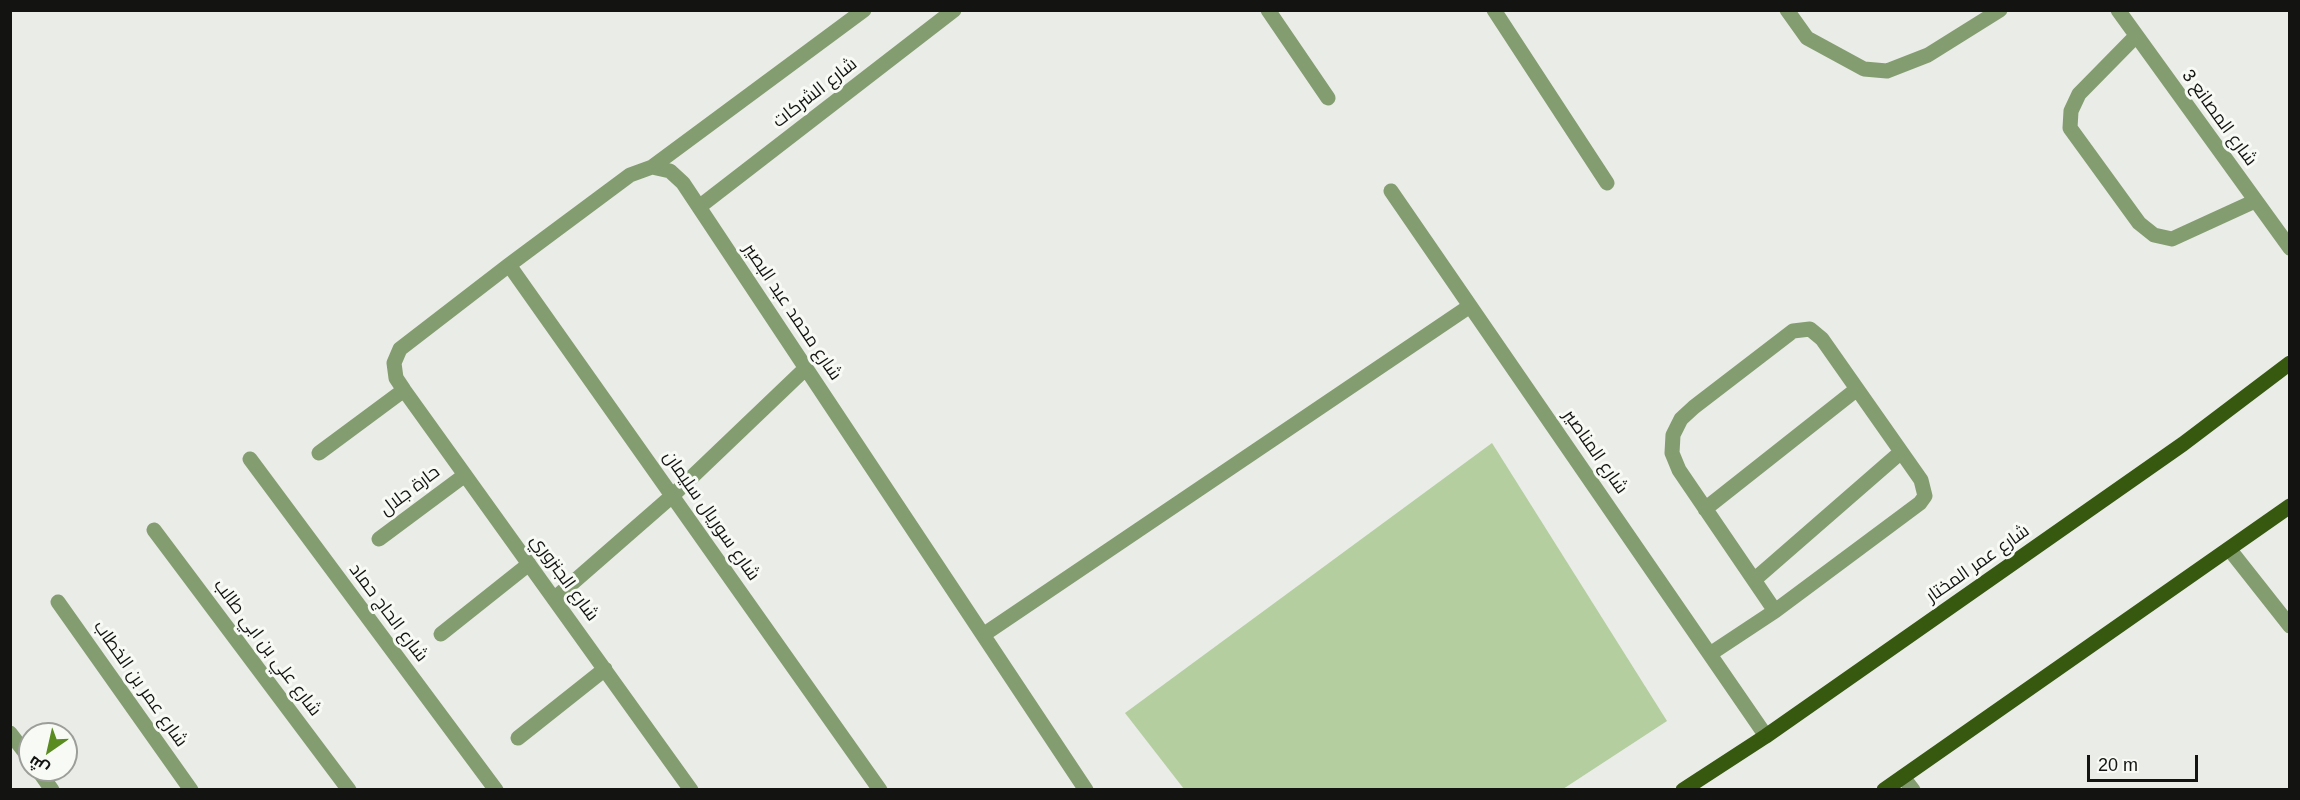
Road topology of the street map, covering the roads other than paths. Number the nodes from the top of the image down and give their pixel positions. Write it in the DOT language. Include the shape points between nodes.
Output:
graph roads {
  1 [pos="864,10"];
  2 [pos="954,10"];
  3 [pos="1268,10"];
  4 [pos="1494,10"];
  5 [pos="1788,10"];
  6 [pos="2001,10"];
  7 [pos="2118,10"];
  8 [pos="2136,36"];
  9 [pos="1328,98"];
  10 [pos="652,167"];
  11 [pos="1607,183"];
  12 [pos="1391,191"];
  13 [pos="2255,201"];
  14 [pos="699,207"];
  15 [pos="2289,248"];
  16 [pos="509,265"];
  17 [pos="1470,306"];
  18 [pos="2289,363"];
  19 [pos="806,368"];
  20 [pos="1857,389"];
  21 [pos="404,390"];
  22 [pos="1901,452"];
  23 [pos="319,453"];
  24 [pos="250,459"];
  25 [pos="465,475"];
  26 [pos="672,496"];
  27 [pos="2289,506"];
  28 [pos="1705,509"];
  29 [pos="154,530"];
  30 [pos="379,539"];
  31 [pos="2230,550"];
  32 [pos="530,564"];
  33 [pos="1754,580"];
  34 [pos="554,599"];
  35 [pos="58,602"];
  36 [pos="1775,611"];
  37 [pos="2289,626"];
  38 [pos="441,634"];
  39 [pos="983,635"];
  40 [pos="1710,654"];
  41 [pos="605,669"];
  42 [pos="1766,736"];
  43 [pos="518,738"];
  44 [pos="1903,777"];
  45 [pos="190,789"];
  46 [pos="349,789"];
  47 [pos="496,789"];
  48 [pos="691,789"];
  49 [pos="880,789"];
  50 [pos="1086,789"];
  51 [pos="1683,789"];
  52 [pos="1884,789"];
  53 [pos="1913,789"];
  1 -- 10 [label="street, شارع الشركات"];
  2 -- 14 [label="street, شارع الشركات"];
  3 -- 9 [label="street"];
  4 -- 11 [label="street"];
  5 -- 6 [label="street" via="1807,38 1864,69 1887,71 1928,55"];
  7 -- 8 [label="street, شارع المصانع 3"];
  8 -- 13 [label="street, شارع المصانع 3"];
  8 -- 13 [label="street" via="2079,94 2071,111 2070,128 2139,223 2154,235 2172,239"];
  10 -- 14 [label="street, شارع محمد عبد البصير" via="670,171"];
  10 -- 16 [label="street" via="630,175"];
  12 -- 17 [label="street, شارع المناصير"];
  13 -- 15 [label="street, شارع المصانع 3"];
  14 -- 19 [label="street, شارع محمد عبد البصير"];
  16 -- 21 [label="street" via="400,349 394,363 396,378"];
  16 -- 26 [label="street, شارع سوريال سليمان"];
  17 -- 39 [label="street"];
  17 -- 40 [label="street, شارع المناصير"];
  18 -- 42 [label="main road, شارع عمر المختار" via="2183,444"];
  19 -- 26 [label="street"];
  19 -- 39 [label="street, شارع محمد عبد البصير"];
  20 -- 22 [label="street"];
  20 -- 28 [label="street"];
  20 -- 28 [label="street" via="1817,333 1802,328 1694,407 1681,419 1672,453 1678,470"];
  21 -- 23 [label="street"];
  21 -- 25 [label="street, شارع الجنزوري"];
  22 -- 33 [label="street"];
  22 -- 36 [label="street" via="1925,488 1920,503"];
  24 -- 47 [label="street, شارع الحاج حماد"];
  25 -- 30 [label="street, حارة جلال"];
  25 -- 32 [label="street, شارع الجنزوري"];
  26 -- 34 [label="street"];
  26 -- 49 [label="street, شارع سوريال سليمان"];
  27 -- 31 [label="main road"];
  28 -- 33 [label="street"];
  29 -- 46 [label="street, شارع علي بن ابي طالب"];
  31 -- 37 [label="street"];
  31 -- 44 [label="main road"];
  32 -- 34 [label="street, شارع الجنزوري"];
  32 -- 38 [label="street"];
  33 -- 36 [label="street"];
  34 -- 41 [label="street, شارع الجنزوري"];
  35 -- 45 [label="street, شارع عمر بن الخطاب"];
  36 -- 40 [label="street"];
  39 -- 50 [label="street, شارع محمد عبد البصير"];
  40 -- 42 [label="street, شارع المناصير"];
  41 -- 43 [label="street"];
  41 -- 48 [label="street, شارع الجنزوري"];
  42 -- 51 [label="main road, شارع عمر المختار"];
  44 -- 52 [label="main road"];
  44 -- 53 [label="street"];
}
